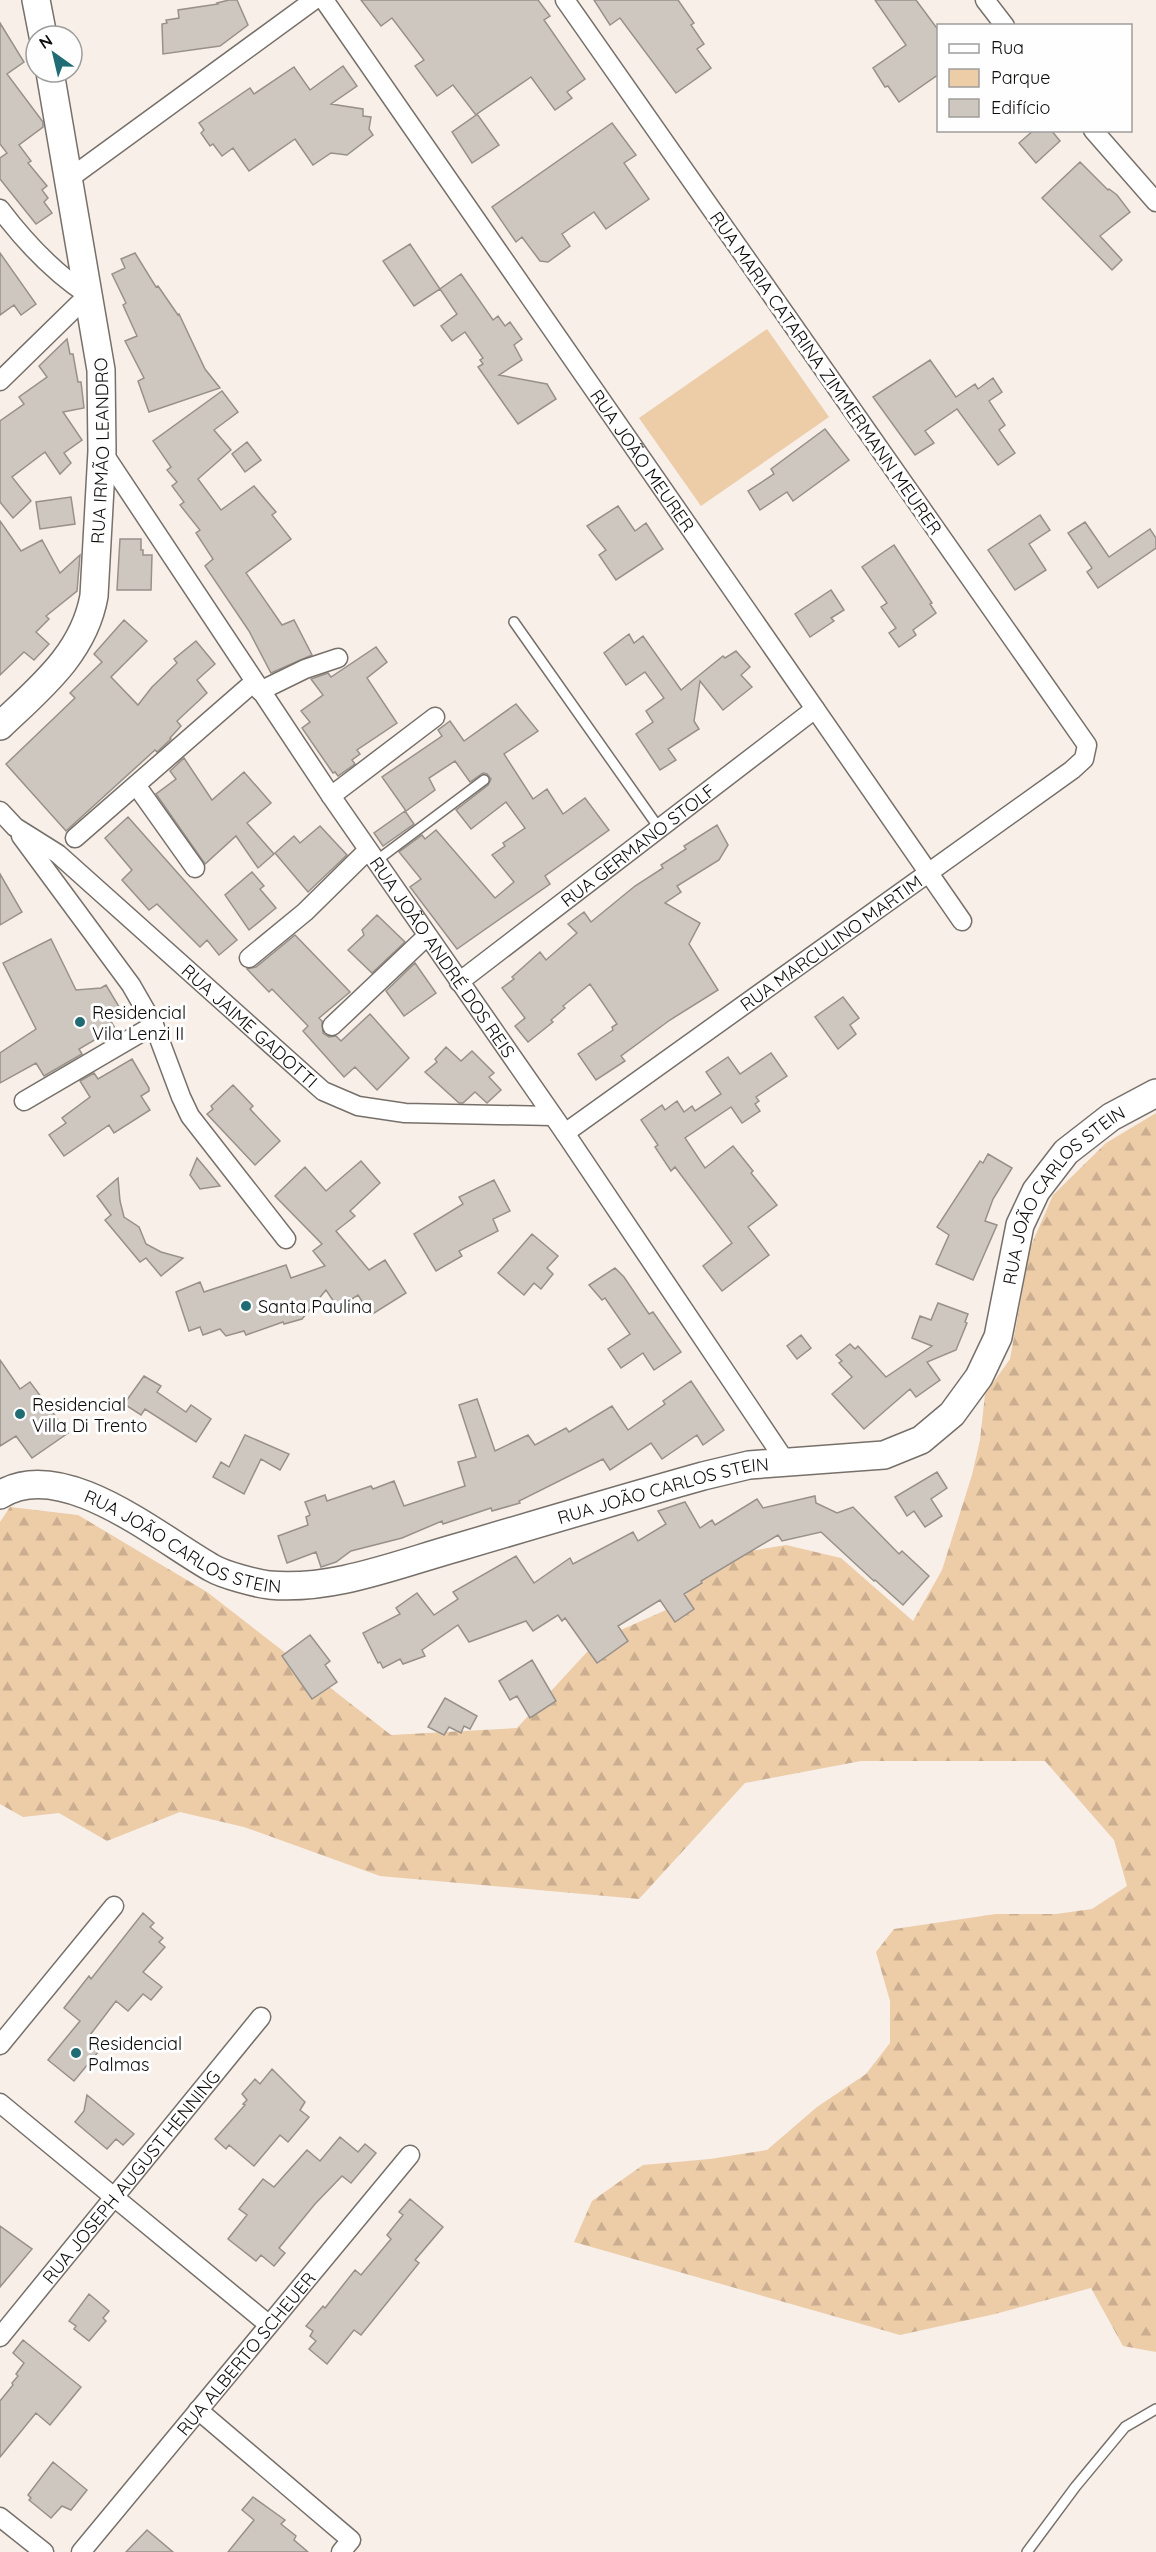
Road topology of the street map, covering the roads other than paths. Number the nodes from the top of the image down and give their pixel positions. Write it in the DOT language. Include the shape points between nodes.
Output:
graph roads {
  1 [pos="36,0"];
  2 [pos="314,0"];
  3 [pos="324,0"];
  4 [pos="565,0"];
  5 [pos="984,0"];
  6 [pos="41,24"];
  7 [pos="1003,24"];
  8 [pos="52,84"];
  9 [pos="1095,132"];
  10 [pos="70,178"];
  11 [pos="1156,202"];
  12 [pos="0,209"];
  13 [pos="88,295"];
  14 [pos="0,381"];
  15 [pos="102,451"];
  16 [pos="514,622"];
  17 [pos="339,658"];
  18 [pos="257,686"];
  19 [pos="815,709"];
  20 [pos="435,717"];
  21 [pos="0,726"];
  22 [pos="1087,745"];
  23 [pos="484,780"];
  24 [pos="136,785"];
  25 [pos="331,796"];
  26 [pos="0,811"];
  27 [pos="15,827"];
  28 [pos="659,828"];
  29 [pos="75,838"];
  30 [pos="372,855"];
  31 [pos="195,868"];
  32 [pos="929,873"];
  33 [pos="962,921"];
  34 [pos="427,936"];
  35 [pos="249,958"];
  36 [pos="459,982"];
  37 [pos="154,1025"];
  38 [pos="332,1026"];
  39 [pos="1156,1093"];
  40 [pos="24,1101"];
  41 [pos="552,1116"];
  42 [pos="565,1133"];
  43 [pos="286,1239"];
  44 [pos="786,1462"];
  45 [pos="0,1495"];
  46 [pos="114,1906"];
  47 [pos="261,2018"];
  48 [pos="0,2045"];
  49 [pos="0,2103"];
  50 [pos="410,2155"];
  51 [pos="114,2197"];
  52 [pos="268,2324"];
  53 [pos="0,2337"];
  54 [pos="1156,2409"];
  55 [pos="198,2410"];
  56 [pos="0,2517"];
  57 [pos="346,2546"];
  58 [pos="44,2552"];
  59 [pos="81,2552"];
  60 [pos="1027,2552"];
  1 -- 6 [label="street"];
  2 -- 10 [label="street"];
  3 -- 19 [label="street, RUA JOÃO MEURER"];
  4 -- 22 [label="street, RUA MARIA CATARINA ZIMMERMANN MEURER"];
  5 -- 7 [label="street"];
  8 -- 10 [label="street, RUA IRMÃO LEANDRO"];
  9 -- 11 [label="street"];
  10 -- 13 [label="street, RUA IRMÃO LEANDRO"];
  12 -- 13 [label="street" via="41,258"];
  13 -- 14 [label="street"];
  13 -- 15 [label="street, RUA IRMÃO LEANDRO" via="101,370"];
  15 -- 18 [label="street, RUA JOÃO ANDRÉ DOS REIS"];
  15 -- 21 [label="street, RUA IRMÃO LEANDRO" via="91,614 67,660"];
  16 -- 28 [label="lane"];
  17 -- 18 [label="street"];
  18 -- 24 [label="street"];
  18 -- 25 [label="street, RUA JOÃO ANDRÉ DOS REIS"];
  19 -- 28 [label="street, RUA GERMANO STOLF"];
  19 -- 32 [label="street, RUA JOÃO MEURER"];
  20 -- 25 [label="street"];
  22 -- 32 [label="street, RUA MARCULINO MARTIM" via="1084,759 1072,770"];
  23 -- 30 [label="lane"];
  24 -- 29 [label="street"];
  24 -- 31 [label="street"];
  25 -- 30 [label="street, RUA JOÃO ANDRÉ DOS REIS"];
  26 -- 27 [label="street, RUA JAIME GADOTTI"];
  27 -- 37 [label="street" via="131,985"];
  27 -- 41 [label="street, RUA JAIME GADOTTI" via="57,854 324,1091 358,1106 405,1113"];
  28 -- 36 [label="street, RUA GERMANO STOLF"];
  30 -- 34 [label="street, RUA JOÃO ANDRÉ DOS REIS"];
  30 -- 35 [label="street"];
  32 -- 33 [label="street, RUA JOÃO MEURER"];
  32 -- 42 [label="street, RUA MARCULINO MARTIM"];
  34 -- 36 [label="street, RUA JOÃO ANDRÉ DOS REIS"];
  34 -- 38 [label="street"];
  36 -- 41 [label="street, RUA JOÃO ANDRÉ DOS REIS"];
  37 -- 40 [label="street"];
  37 -- 43 [label="street" via="190,1116"];
  39 -- 44 [label="street, RUA JOÃO CARLOS STEIN" via="1111,1117 1066,1152 1036,1191 1020,1225 998,1337 979,1377 952,1414 921,1440 884,1455"];
  41 -- 42 [label="street, RUA JOÃO ANDRÉ DOS REIS"];
  42 -- 44 [label="street, RUA JOÃO ANDRÉ DOS REIS"];
  44 -- 45 [label="street, RUA JOÃO CARLOS STEIN" via="703,1476 317,1586 267,1585 215,1570 128,1514 81,1492 21,1486"];
  46 -- 48 [label="street"];
  47 -- 51 [label="street, RUA JOSEPH AUGUST HENNING"];
  49 -- 51 [label="street"];
  50 -- 52 [label="street, RUA ALBERTO SCHEUER"];
  51 -- 52 [label="street"];
  51 -- 53 [label="street, RUA JOSEPH AUGUST HENNING"];
  52 -- 55 [label="street, RUA ALBERTO SCHEUER"];
  54 -- 60 [label="lane" via="1125,2427"];
  55 -- 57 [label="street"];
  55 -- 59 [label="street, RUA ALBERTO SCHEUER"];
  56 -- 58 [label="street"];
}
